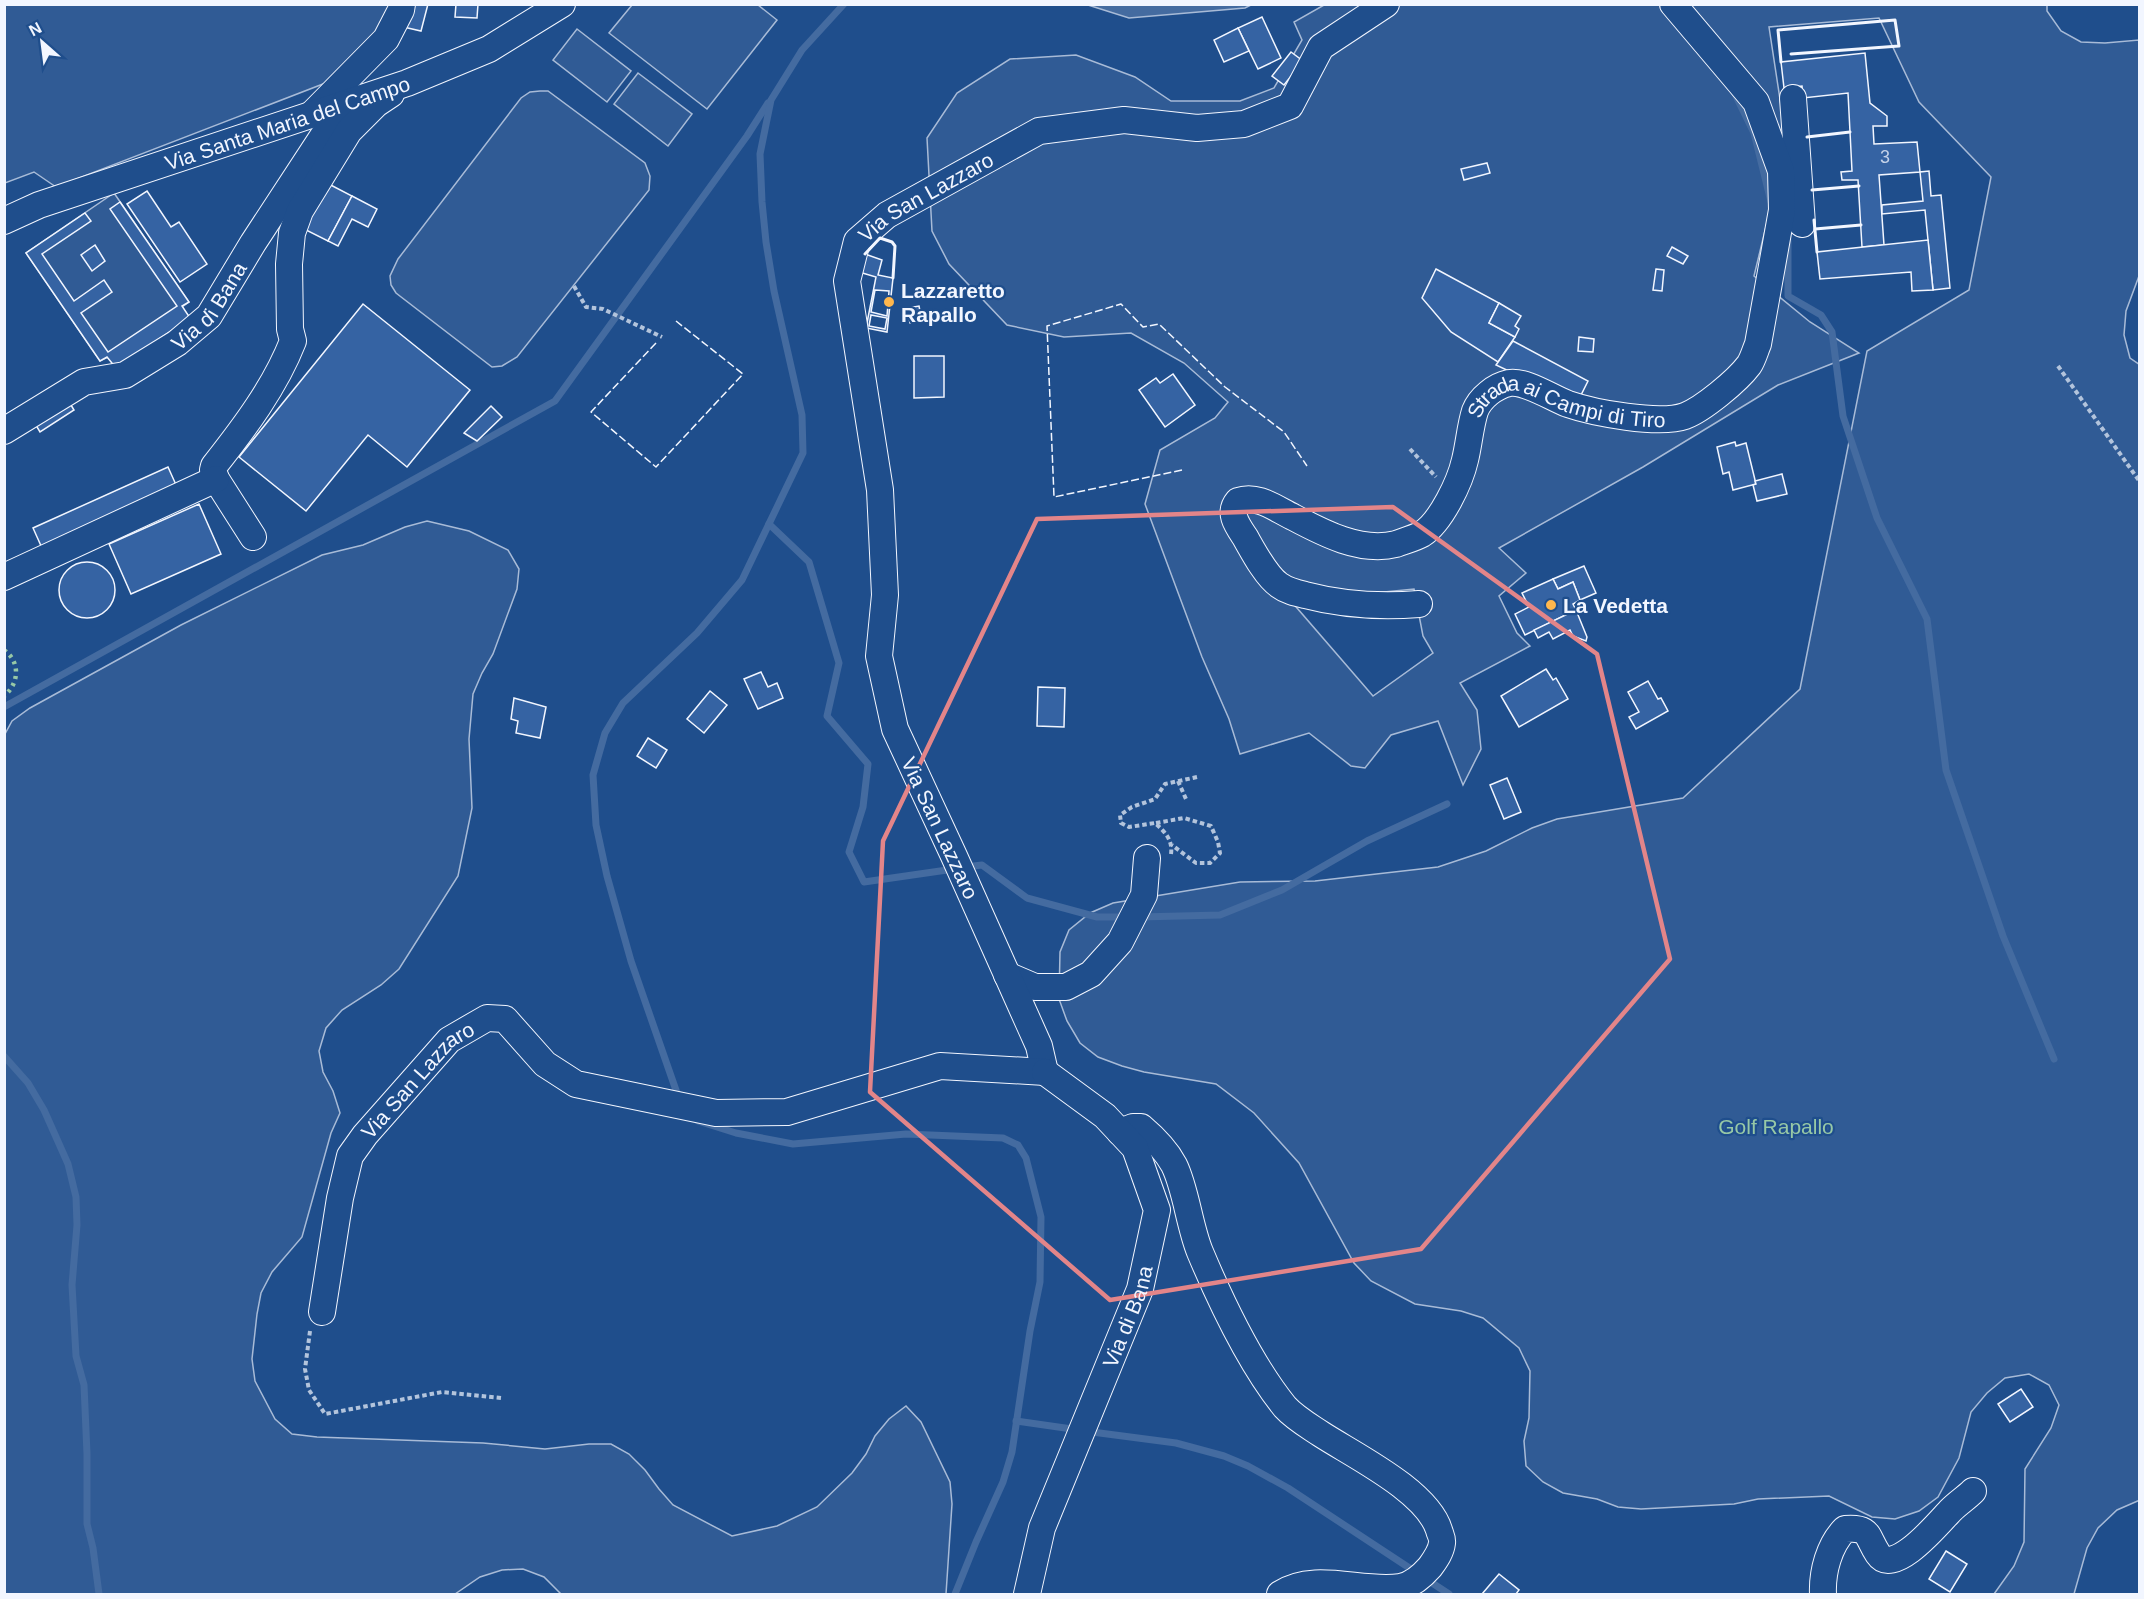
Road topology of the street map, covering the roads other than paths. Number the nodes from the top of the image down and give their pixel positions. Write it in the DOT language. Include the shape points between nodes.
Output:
graph roads {
  1 [pos="402,4"];
  2 [pos="562,4"];
  3 [pos="1386,4"];
  4 [pos="1673,4"];
  5 [pos="407,83"];
  6 [pos="1793,98"];
  7 [pos="345,104"];
  8 [pos="312,114"];
  9 [pos="4,220"];
  10 [pos="1802,224"];
  11 [pos="4,430"];
  12 [pos="216,479"];
  13 [pos="253,537"];
  14 [pos="4,577"];
  15 [pos="1419,604"];
  16 [pos="1159,858"];
  17 [pos="1008,975"];
  18 [pos="1045,1072"];
  19 [pos="1120,1132"];
  20 [pos="322,1312"];
  21 [pos="1973,1491"];
  22 [pos="1403,1591"];
  23 [pos="1027,1594"];
  24 [pos="1280,1594"];
  25 [pos="1823,1594"];
  1 -- 8 [label="street" via="386,39"];
  2 -- 5 [label="street, Via Santa Maria del Campo" via="489,49"];
  3 -- 17 [label="street, Via San Lazzaro" via="1320,47 1290,106 1244,124 1197,128 1124,120 1040,131 887,215 858,241 847,281 880,490 885,595 879,656 895,729"];
  4 -- 15 [label="street, Strada ai Campi di Tiro" via="1756,102 1781,171 1782,210 1758,344 1749,364 1719,394 1685,416 1662,420 1627,417 1569,405 1512,382 1489,392 1475,411 1464,463 1452,495 1423,534 1395,544 1369,547 1309,526 1254,498 1238,501 1233,507 1239,529 1278,585 1332,602"];
  5 -- 7 [label="street, Via Santa Maria del Campo"];
  5 -- 12 [label="street" via="376,104 349,131 300,212 292,233 289,264 293,341 267,391 214,466"];
  6 -- 10 [label="street"];
  7 -- 8 [label="street, Via Santa Maria del Campo"];
  7 -- 11 [label="street, Via di Bana" via="209,316 177,343 125,375 84,382"];
  8 -- 9 [label="street, Via Santa Maria del Campo"];
  12 -- 13 [label="street"];
  12 -- 14 [label="street"];
  16 -- 17 [label="street" via="1120,942 1091,974 1066,987 1035,987"];
  17 -- 18 [label="street, Via San Lazzaro" via="1039,1046"];
  18 -- 19 [label="street, Via di Bana" via="1105,1116"];
  18 -- 20 [label="street, Via San Lazzaro" via="940,1066 787,1112 716,1113 576,1084 545,1064 505,1019 487,1018 449,1040 350,1156"];
  19 -- 22 [label="street" via="1142,1127 1175,1166 1200,1251 1245,1346 1287,1409 1407,1489 1437,1525 1443,1542 1436,1559"];
  19 -- 23 [label="street, Via di Bana" via="1135,1148 1157,1210 1140,1289 1042,1528"];
  21 -- 25 [label="street" via="1925,1539 1894,1559 1880,1558 1859,1528 1845,1529 1829,1555"];
  22 -- 24 [label="street" via="1341,1583 1308,1585"];
}
